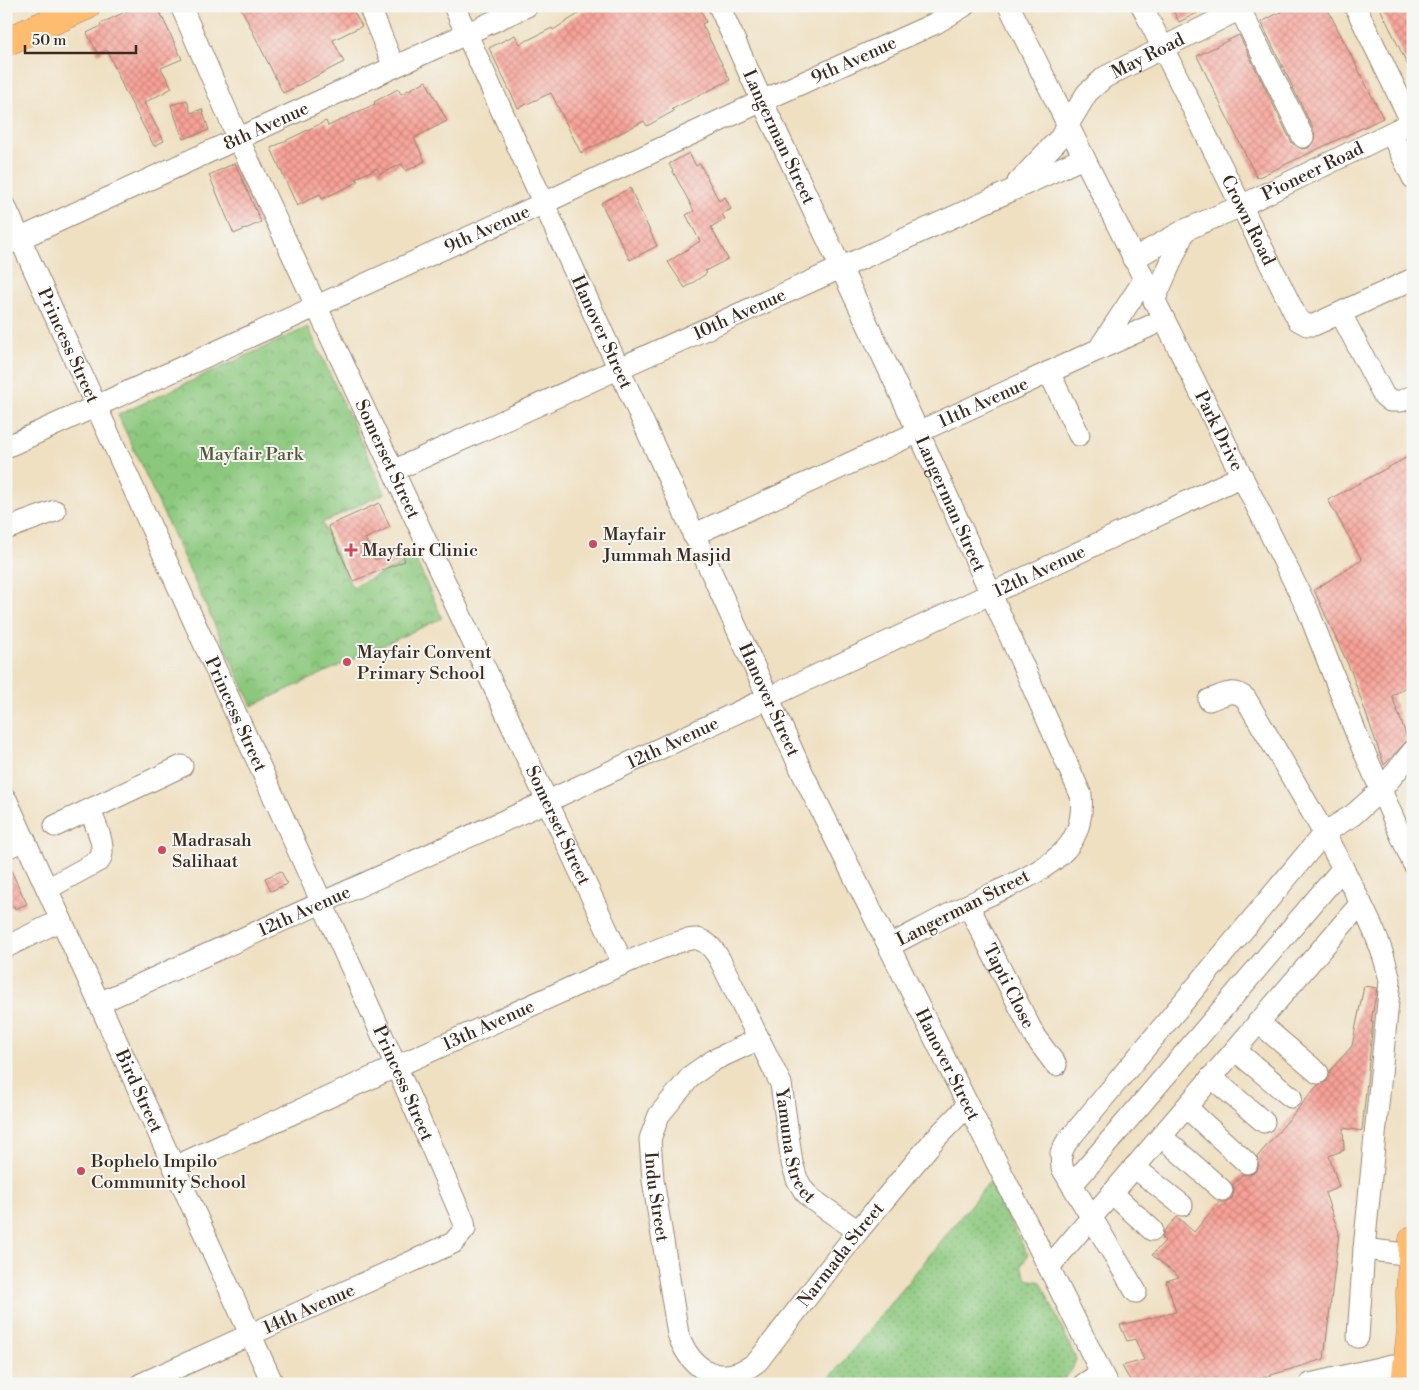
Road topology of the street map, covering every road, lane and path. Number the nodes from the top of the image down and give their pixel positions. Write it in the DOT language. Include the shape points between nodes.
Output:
graph roads {
  1 [pos="86,6"];
  2 [pos="181,6"];
  3 [pos="369,6"];
  4 [pos="454,6"];
  5 [pos="527,6"];
  6 [pos="720,6"];
  7 [pos="964,6"];
  8 [pos="1009,6"];
  9 [pos="1142,6"];
  10 [pos="1355,6"];
  11 [pos="1243,8"];
  12 [pos="942,14"];
  13 [pos="466,34"];
  14 [pos="6,42"];
  15 [pos="1162,48"];
  16 [pos="394,67"];
  17 [pos="762,101"];
  18 [pos="1413,122"];
  19 [pos="1068,126"];
  20 [pos="1391,133"];
  21 [pos="1303,137"];
  22 [pos="238,138"];
  23 [pos="1083,158"];
  24 [pos="1413,178"];
  25 [pos="1006,194"];
  26 [pos="542,204"];
  27 [pos="1241,206"];
  28 [pos="6,208"];
  29 [pos="1185,230"];
  30 [pos="13,242"];
  31 [pos="1134,259"];
  32 [pos="840,266"];
  33 [pos="1413,279"];
  34 [pos="1144,280"];
  35 [pos="1154,301"];
  36 [pos="317,305"];
  37 [pos="1341,314"];
  38 [pos="1164,320"];
  39 [pos="1098,350"];
  40 [pos="619,370"];
  41 [pos="1049,372"];
  42 [pos="1413,396"];
  43 [pos="95,405"];
  44 [pos="918,431"];
  45 [pos="1079,435"];
  46 [pos="6,447"];
  47 [pos="394,470"];
  48 [pos="1242,476"];
  49 [pos="55,511"];
  50 [pos="6,529"];
  51 [pos="693,535"];
  52 [pos="990,594"];
  53 [pos="768,697"];
  54 [pos="1209,700"];
  55 [pos="1413,751"];
  56 [pos="182,766"];
  57 [pos="1381,790"];
  58 [pos="6,799"];
  59 [pos="548,801"];
  60 [pos="90,810"];
  61 [pos="55,826"];
  62 [pos="1324,833"];
  63 [pos="16,844"];
  64 [pos="1413,863"];
  65 [pos="1343,868"];
  66 [pos="47,889"];
  67 [pos="322,903"];
  68 [pos="1361,904"];
  69 [pos="968,905"];
  70 [pos="61,920"];
  71 [pos="889,946"];
  72 [pos="6,947"];
  73 [pos="623,964"];
  74 [pos="99,1003"];
  75 [pos="1258,1022"];
  76 [pos="759,1039"];
  77 [pos="1235,1050"];
  78 [pos="1056,1065"];
  79 [pos="397,1068"];
  80 [pos="1318,1074"];
  81 [pos="1211,1077"];
  82 [pos="1291,1097"];
  83 [pos="967,1106"];
  84 [pos="1186,1107"];
  85 [pos="1264,1122"];
  86 [pos="1161,1136"];
  87 [pos="1247,1163"];
  88 [pos="174,1167"];
  89 [pos="1134,1167"];
  90 [pos="1072,1185"];
  91 [pos="1222,1190"];
  92 [pos="1112,1193"];
  93 [pos="1182,1205"];
  94 [pos="1090,1218"];
  95 [pos="464,1222"];
  96 [pos="1152,1230"];
  97 [pos="858,1231"];
  98 [pos="1413,1240"];
  99 [pos="1364,1249"];
  100 [pos="1412,1255"];
  101 [pos="1049,1267"];
  102 [pos="1136,1292"];
  103 [pos="250,1335"];
  104 [pos="1358,1336"];
  105 [pos="1401,1369"];
  106 [pos="702,1370"];
  107 [pos="1097,1381"];
  108 [pos="141,1384"];
  109 [pos="273,1384"];
  110 [pos="1310,1384"];
  111 [pos="1342,1384"];
  112 [pos="1364,1384"];
  1 -- 14 [label="main road"];
  2 -- 22 [label="street, Somerset Street"];
  3 -- 16 [label="street"];
  4 -- 13 [label="street, Hanover Street"];
  5 -- 13 [label="street, 8th Avenue"];
  6 -- 17 [label="street, Langerman Street"];
  7 -- 12 [label="street, 9th Avenue"];
  8 -- 19 [label="street, Park Drive"];
  9 -- 15 [label="street, Crown Road"];
  10 -- 18 [label="street"];
  11 -- 15 [label="street, May Road"];
  11 -- 21 [label="street"];
  12 -- 17 [label="street, 9th Avenue"];
  13 -- 16 [label="street, 8th Avenue"];
  13 -- 26 [label="street, Hanover Street"];
  15 -- 19 [label="street, May Road" via="1105,77 1082,100"];
  15 -- 27 [label="street, Crown Road"];
  16 -- 22 [label="street, 8th Avenue"];
  17 -- 26 [label="street, 9th Avenue"];
  17 -- 32 [label="street, Langerman Street"];
  18 -- 20 [label="street, Pioneer Road"];
  19 -- 23 [label="street, Park Drive"];
  19 -- 25 [label="street, May Road"];
  20 -- 24 [label="street"];
  20 -- 27 [label="street, Pioneer Road"];
  22 -- 30 [label="street, 8th Avenue"];
  22 -- 36 [label="street, Somerset Street"];
  23 -- 25 [label="street, 10th Avenue"];
  23 -- 31 [label="street, Park Drive"];
  25 -- 32 [label="street, 10th Avenue"];
  26 -- 36 [label="street, 9th Avenue"];
  26 -- 40 [label="street, Hanover Street"];
  27 -- 29 [label="street, Pioneer Road"];
  27 -- 37 [label="street, Crown Road" via="1298,320 1314,325"];
  28 -- 30 [label="street, Princess Street"];
  29 -- 31 [label="street, Pioneer Road"];
  29 -- 35 [label="street"];
  30 -- 43 [label="street, Princess Street"];
  31 -- 34 [label="street, Park Drive"];
  32 -- 40 [label="street, 10th Avenue"];
  32 -- 44 [label="street, Langerman Street"];
  33 -- 37 [label="street, Crown Road"];
  34 -- 35 [label="street, Park Drive"];
  34 -- 39 [label="street"];
  35 -- 38 [label="street, Park Drive"];
  36 -- 43 [label="street, 9th Avenue"];
  36 -- 47 [label="street, Somerset Street"];
  37 -- 42 [label="street" via="1384,396 1390,401 1401,401"];
  38 -- 39 [label="street, 11th Avenue"];
  38 -- 48 [label="street, Park Drive"];
  39 -- 41 [label="street, 11th Avenue"];
  40 -- 47 [label="street, 10th Avenue"];
  40 -- 51 [label="street, Hanover Street"];
  41 -- 44 [label="street, 11th Avenue"];
  41 -- 45 [label="street"];
  43 -- 46 [label="street, 9th Avenue"];
  43 -- 67 [label="street, Princess Street"];
  44 -- 51 [label="street, 11th Avenue"];
  44 -- 52 [label="street, Langerman Street"];
  47 -- 59 [label="street, Somerset Street"];
  48 -- 52 [label="street, 12th Avenue"];
  48 -- 57 [label="street, Park Drive" via="1320,638"];
  49 -- 50 [label="street"];
  51 -- 53 [label="street, Hanover Street"];
  52 -- 53 [label="street, 12th Avenue"];
  52 -- 69 [label="street, Langerman Street" via="1072,772 1081,795 1082,808 1072,839 1058,856 1014,883"];
  53 -- 59 [label="street, 12th Avenue"];
  53 -- 71 [label="street, Hanover Street" via="830,831"];
  54 -- 62 [label="street" via="1233,691 1246,699"];
  55 -- 57 [label="street"];
  56 -- 60 [label="street"];
  57 -- 62 [label="street" via="1353,816"];
  57 -- 64 [label="street, Park Drive"];
  58 -- 63 [label="street, Bird Street"];
  59 -- 67 [label="street, 12th Avenue"];
  59 -- 73 [label="street, Somerset Street"];
  60 -- 61 [label="street"];
  60 -- 66 [label="street" via="102,846 100,860"];
  62 -- 65 [label="street"];
  62 -- 90 [label="street" via="1066,1143 1060,1153 1062,1168"];
  63 -- 66 [label="street, Bird Street"];
  65 -- 68 [label="street"];
  65 -- 90 [label="street"];
  66 -- 70 [label="street, Bird Street"];
  67 -- 74 [label="street, 12th Avenue"];
  67 -- 79 [label="street, Princess Street"];
  68 -- 75 [label="street"];
  68 -- 99 [label="street" via="1386,960 1390,981"];
  69 -- 71 [label="street, Langerman Street"];
  69 -- 78 [label="street, Tapti Close" via="1034,1037"];
  70 -- 72 [label="street"];
  70 -- 74 [label="street, Bird Street"];
  71 -- 83 [label="street, Hanover Street"];
  73 -- 76 [label="street, 13th Avenue" via="684,941 703,941 720,960"];
  73 -- 79 [label="street, 13th Avenue"];
  74 -- 88 [label="street, Bird Street"];
  75 -- 77 [label="street"];
  75 -- 80 [label="street"];
  76 -- 97 [label="street, Yamuna Street" via="782,1084 797,1179 813,1200"];
  76 -- 106 [label="street, Indu Street" via="714,1060 692,1075 659,1115 650,1139 653,1180 678,1334 688,1355"];
  77 -- 81 [label="street"];
  77 -- 82 [label="street"];
  79 -- 88 [label="street, 13th Avenue"];
  79 -- 95 [label="street, Princess Street"];
  81 -- 84 [label="street"];
  81 -- 85 [label="street"];
  83 -- 97 [label="street, Narmada Street"];
  83 -- 101 [label="street, Hanover Street"];
  84 -- 86 [label="street"];
  84 -- 87 [label="street"];
  86 -- 89 [label="street"];
  86 -- 91 [label="street"];
  88 -- 103 [label="street, Bird Street"];
  89 -- 92 [label="street"];
  89 -- 93 [label="street"];
  90 -- 94 [label="street"];
  92 -- 94 [label="street"];
  92 -- 96 [label="street"];
  94 -- 101 [label="street"];
  94 -- 102 [label="street"];
  95 -- 103 [label="street, 14th Avenue" via="465,1229 453,1243"];
  97 -- 106 [label="street, Narmada Street" via="758,1361 748,1369 729,1375"];
  98 -- 100 [label="main road"];
  99 -- 100 [label="street"];
  99 -- 104 [label="street"];
  100 -- 105 [label="main road" via="1412,1312"];
  101 -- 107 [label="street, Hanover Street"];
  103 -- 108 [label="street, 14th Avenue"];
  103 -- 109 [label="street, Bird Street"];
  105 -- 110 [label="street"];
  111 -- 112 [label="street" via="1355,1380"];
}
